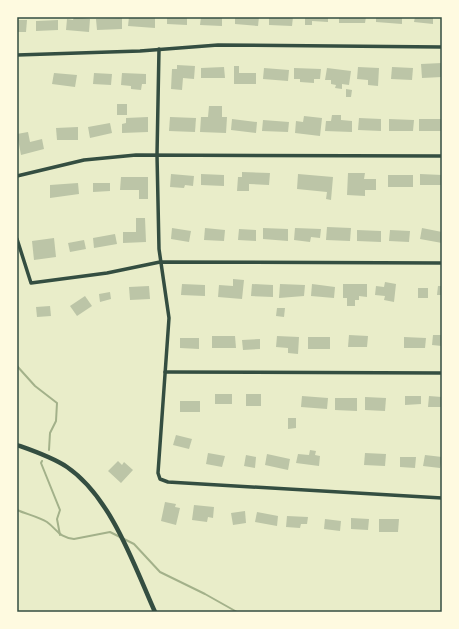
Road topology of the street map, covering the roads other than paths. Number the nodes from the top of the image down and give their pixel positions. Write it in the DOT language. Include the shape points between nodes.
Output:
graph roads {
  1 [pos="442,47"];
  2 [pos="159,48"];
  3 [pos="17,55"];
  4 [pos="157,155"];
  5 [pos="442,156"];
  6 [pos="17,176"];
  7 [pos="17,239"];
  8 [pos="160,262"];
  9 [pos="442,263"];
  10 [pos="165,372"];
  11 [pos="442,373"];
  12 [pos="17,445"];
  13 [pos="442,498"];
  14 [pos="155,612"];
  1 -- 2 [label="street" via="218,45"];
  2 -- 3 [label="street"];
  2 -- 4 [label="street"];
  4 -- 5 [label="street"];
  4 -- 6 [label="street" via="84,160"];
  4 -- 8 [label="street"];
  7 -- 8 [label="street" via="31,283 107,273"];
  8 -- 9 [label="street"];
  8 -- 10 [label="street" via="168,318"];
  10 -- 11 [label="street"];
  10 -- 13 [label="street" via="158,473 160,479 168,482"];
  12 -- 14 [label="street" via="49,457 73,471 95,493 108,512"];
}
